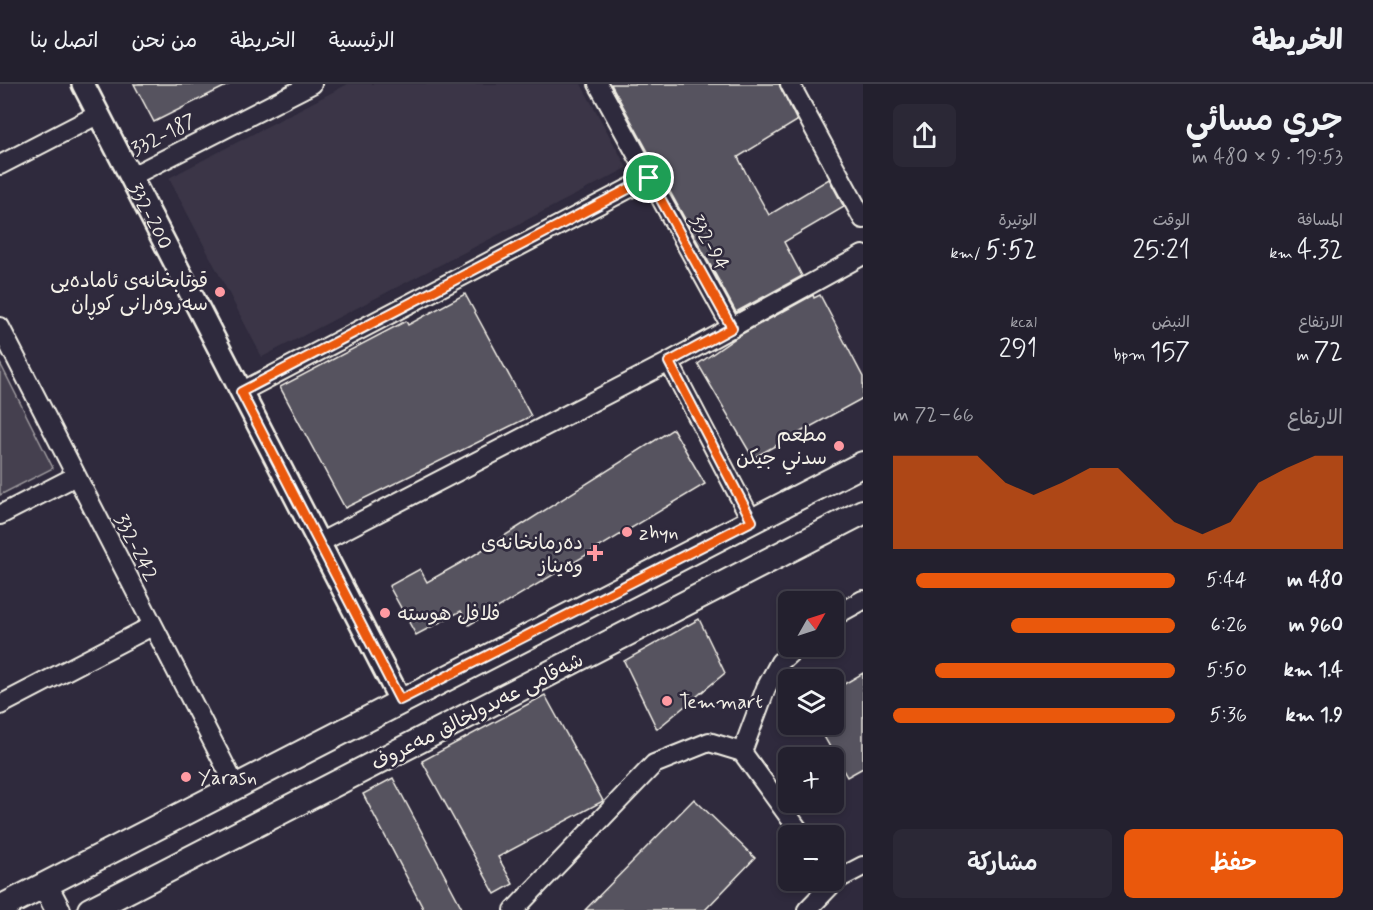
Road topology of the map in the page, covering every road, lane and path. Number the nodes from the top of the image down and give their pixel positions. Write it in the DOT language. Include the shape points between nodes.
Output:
graph roads {
  1 [pos="83,84"];
  2 [pos="312,84"];
  3 [pos="598,84"];
  4 [pos="790,84"];
  5 [pos="99,114"];
  6 [pos="0,165"];
  7 [pos="132,176"];
  8 [pos="649,178"];
  9 [pos="863,219"];
  10 [pos="863,255"];
  11 [pos="0,327"];
  12 [pos="732,328"];
  13 [pos="669,362"];
  14 [pos="241,392"];
  15 [pos="863,464"];
  16 [pos="76,476"];
  17 [pos="863,512"];
  18 [pos="0,515"];
  19 [pos="752,521"];
  20 [pos="319,543"];
  21 [pos="863,600"];
  22 [pos="844,610"];
  23 [pos="152,626"];
  24 [pos="786,657"];
  25 [pos="400,700"];
  26 [pos="0,705"];
  27 [pos="742,752"];
  28 [pos="236,787"];
  29 [pos="795,825"];
  30 [pos="863,866"];
  31 [pos="844,875"];
  32 [pos="46,886"];
  33 [pos="824,891"];
  34 [pos="0,908"];
  35 [pos="58,910"];
  36 [pos="90,910"];
  37 [pos="514,910"];
  38 [pos="807,910"];
  1 -- 5 [label="street, 332-200"];
  2 -- 7 [label="street, 332-187"];
  3 -- 8 [label="street, 332-94"];
  4 -- 9 [label="street"];
  5 -- 6 [label="street"];
  5 -- 7 [label="street, 332-200"];
  7 -- 14 [label="street, 332-200"];
  8 -- 12 [label="street, 332-94"];
  8 -- 14 [label="street"];
  10 -- 12 [label="street"];
  11 -- 16 [label="street, 332-242"];
  12 -- 13 [label="street"];
  13 -- 19 [label="street"];
  13 -- 20 [label="street"];
  14 -- 20 [label="street, 332-200"];
  15 -- 19 [label="main road"];
  16 -- 18 [label="street"];
  16 -- 23 [label="street, 332-242"];
  17 -- 36 [label="main road, شەقامی عەبدولخالق مەعروف"];
  19 -- 25 [label="main road"];
  20 -- 25 [label="street, 332-200"];
  21 -- 22 [label="street"];
  23 -- 26 [label="street"];
  23 -- 28 [label="street, 332-242"];
  24 -- 27 [label="street" via="766,688"];
  25 -- 28 [label="main road"];
  27 -- 29 [label="street"];
  27 -- 37 [label="street" via="709,742 654,764"];
  28 -- 32 [label="main road"];
  30 -- 31 [label="street"];
  32 -- 34 [label="main road"];
  32 -- 35 [label="main road"];
  33 -- 38 [label="street"];
}
